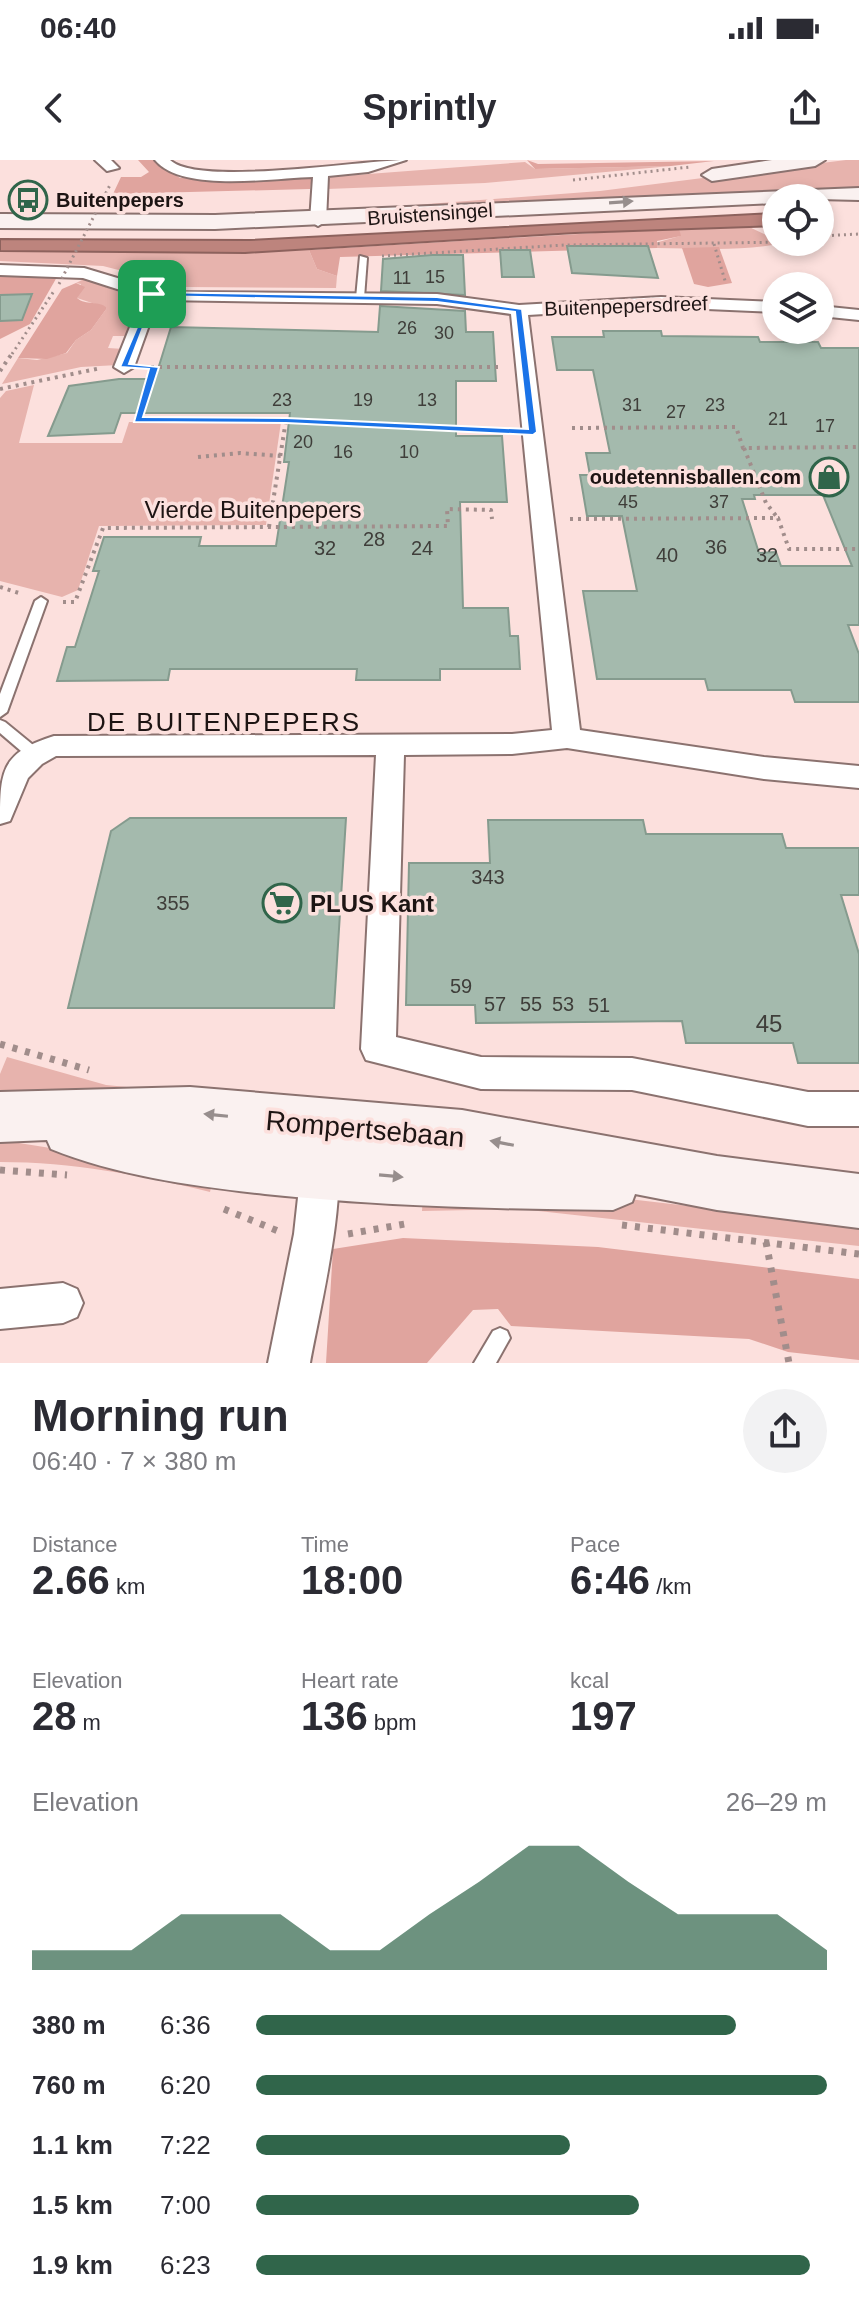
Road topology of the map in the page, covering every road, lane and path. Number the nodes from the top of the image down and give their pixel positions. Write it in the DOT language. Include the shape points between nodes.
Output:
graph roads {
  1 [pos="162,160"];
  2 [pos="399,160"];
  3 [pos="815,160"];
  4 [pos="321,172"];
  5 [pos="110,185"];
  6 [pos="859,194"];
  7 [pos="0,206"];
  8 [pos="318,213"];
  9 [pos="0,221"];
  10 [pos="859,234"];
  11 [pos="834,235"];
  12 [pos="762,243"];
  13 [pos="714,244"];
  14 [pos="363,258"];
  15 [pos="0,270"];
  16 [pos="727,285"];
  17 [pos="152,294"];
  18 [pos="179,297"];
  19 [pos="360,298"];
  20 [pos="762,306"];
  21 [pos="519,310"];
  22 [pos="834,312"];
  23 [pos="859,315"];
  24 [pos="124,367"];
  25 [pos="155,367"];
  26 [pos="525,367"];
  27 [pos="0,371"];
  28 [pos="0,389"];
  29 [pos="286,420"];
  30 [pos="572,428"];
  31 [pos="533,432"];
  32 [pos="859,447"];
  33 [pos="743,448"];
  34 [pos="281,456"];
  35 [pos="198,457"];
  36 [pos="778,518"];
  37 [pos="492,519"];
  38 [pos="542,519"];
  39 [pos="269,527"];
  40 [pos="859,549"];
  41 [pos="41,601"];
  42 [pos="0,712"];
  43 [pos="0,725"];
  44 [pos="567,738"];
  45 [pos="390,745"];
  46 [pos="33,753"];
  47 [pos="859,777"];
  48 [pos="0,813"];
  49 [pos="859,1109"];
  50 [pos="5,1117"];
  51 [pos="322,1147"];
  52 [pos="859,1201"];
  53 [pos="766,1242"];
  54 [pos="63,1303"];
  55 [pos="0,1309"];
  56 [pos="500,1338"];
  57 [pos="289,1363"];
  58 [pos="484,1363"];
  59 [pos="789,1363"];
  1 -- 4 [label="street" via="172,170 198,176"];
  2 -- 4 [label="street"];
  3 -- 8 [label="main road, Bruistensingel"];
  4 -- 8 [label="street"];
  5 -- 27 [label="path, bridge" via="59,284"];
  8 -- 6 [label="main road, Bruistensingel, one-way"];
  7 -- 8 [label="main road, Bruistensingel"];
  8 -- 9 [label="main road, Bruistensingel" via="123,224"];
  10 -- 11 [label="path"];
  12 -- 13 [label="path"];
  13 -- 14 [label="path" via="565,245"];
  13 -- 16 [label="path"];
  14 -- 19 [label="lane"];
  15 -- 17 [label="street, Buitenpepersdreef" via="84,273"];
  17 -- 18 [label="street, Buitenpepersdreef"];
  17 -- 24 [label="street"];
  18 -- 19 [label="street, Buitenpepersdreef"];
  18 -- 25 [label="path"];
  19 -- 21 [label="street, Buitenpepersdreef" via="437,299"];
  20 -- 21 [label="street, Buitenpepersdreef" via="661,302"];
  21 -- 26 [label="street"];
  22 -- 23 [label="street"];
  24 -- 25 [label="path"];
  24 -- 28 [label="path"];
  25 -- 26 [label="path"];
  25 -- 29 [label="path" via="138,420"];
  26 -- 31 [label="street"];
  29 -- 31 [label="path"];
  29 -- 34 [label="path"];
  30 -- 33 [label="path" via="736,427"];
  31 -- 38 [label="street"];
  32 -- 33 [label="path"];
  33 -- 36 [label="path"];
  34 -- 35 [label="path"];
  34 -- 39 [label="path"];
  36 -- 38 [label="path"];
  36 -- 40 [label="path" via="789,549"];
  37 -- 39 [label="path, Vierde Buitenpepers" via="491,510 447,509 448,526"];
  38 -- 44 [label="street"];
  39 -- 41 [label="path, Vierde Buitenpepers" via="103,528 75,602"];
  41 -- 42 [label="lane"];
  43 -- 46 [label="lane"];
  44 -- 45 [label="street"];
  44 -- 47 [label="street"];
  45 -- 46 [label="street" via="74,745"];
  45 -- 49 [label="street" via="378,1049 481,1073 632,1074 808,1109"];
  46 -- 48 [label="street" via="20,767"];
  50 -- 51 [label="main road, Rompertsebaan" via="186,1157"];
  51 -- 52 [label="main road, Rompertsebaan" via="461,1181 717,1183"];
  51 -- 57 [label="street" via="313,1234"];
  53 -- 59 [label="path"];
  54 -- 55 [label="street"];
  56 -- 58 [label="lane"];
}
